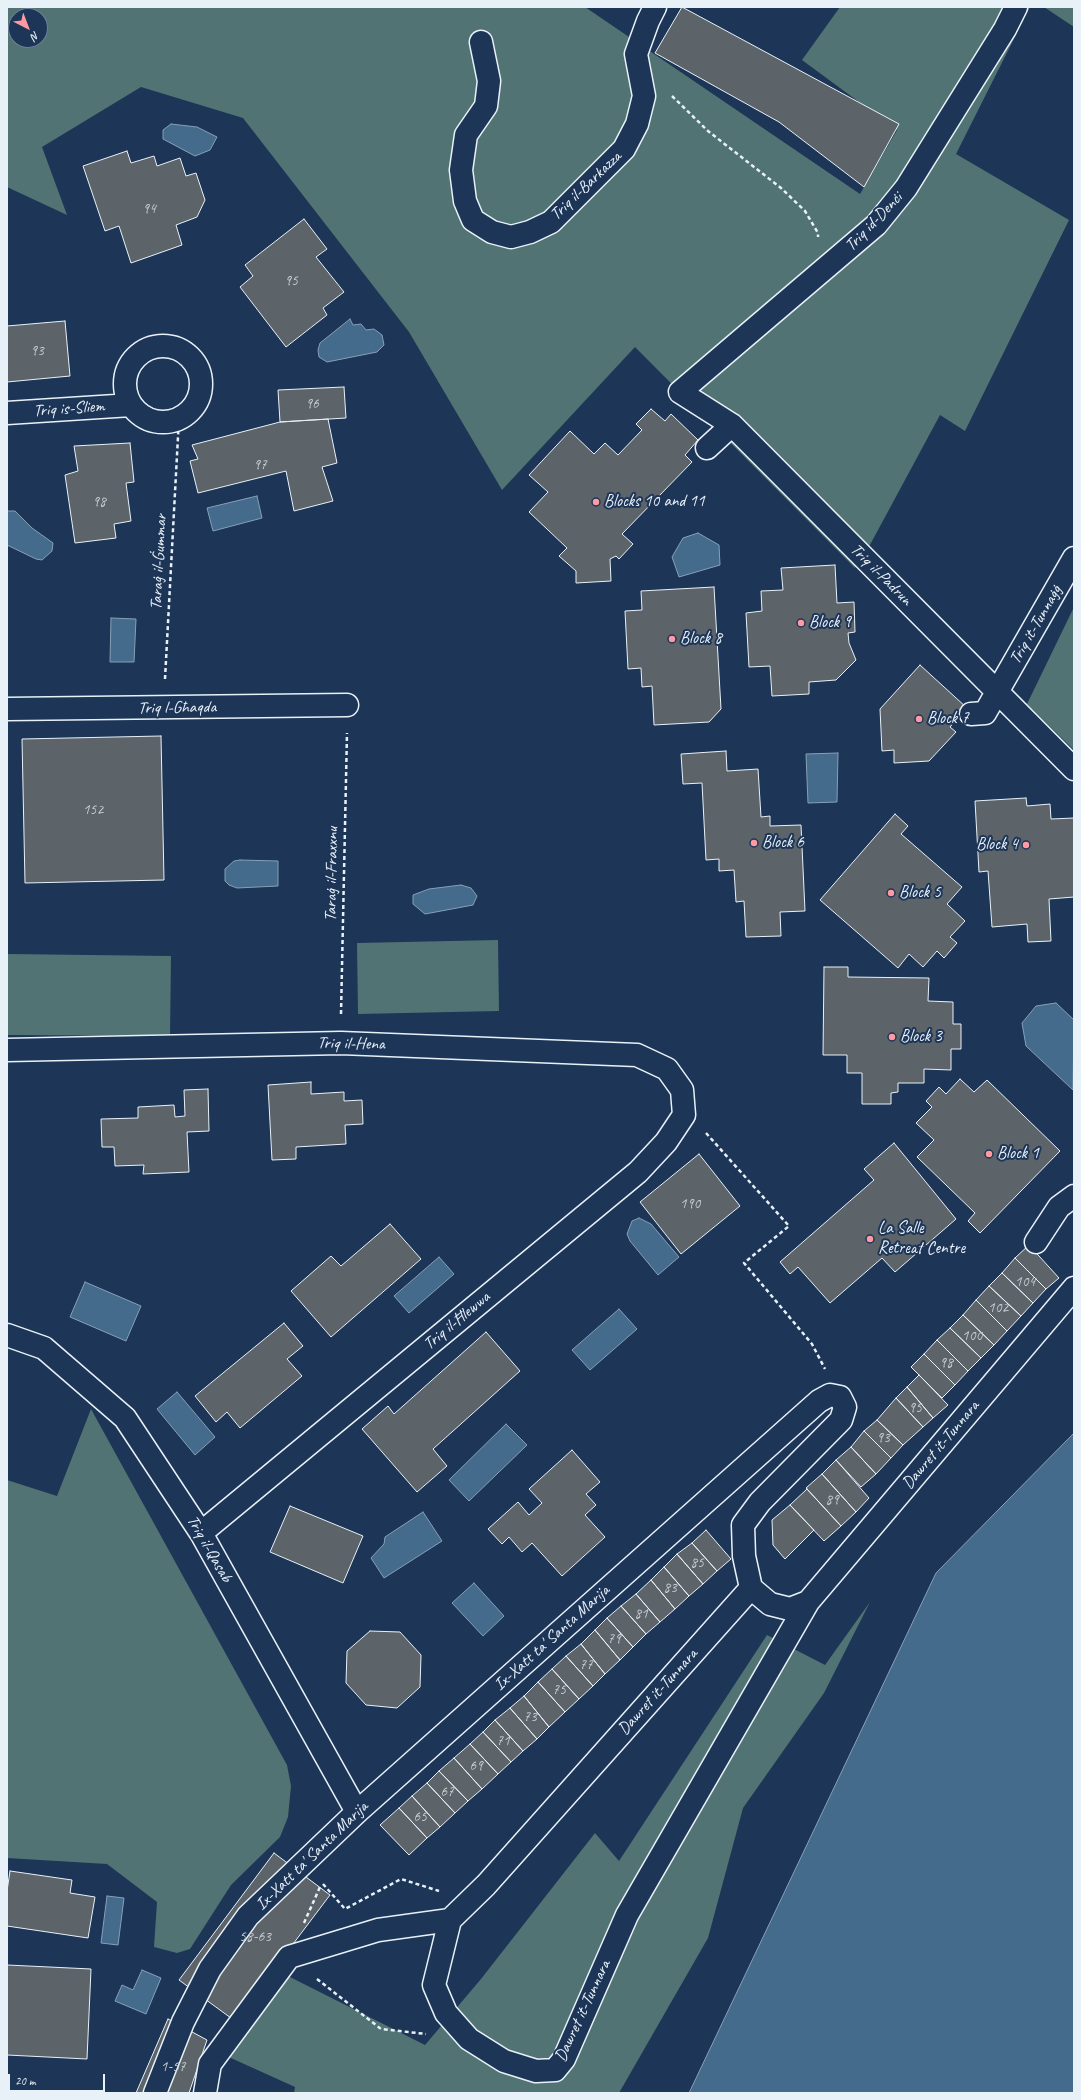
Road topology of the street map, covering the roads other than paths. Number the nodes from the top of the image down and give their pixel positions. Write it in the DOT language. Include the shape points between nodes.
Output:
graph roads {
  1 [pos="655,7"];
  2 [pos="1016,7"];
  3 [pos="481,42"];
  4 [pos="680,392"];
  5 [pos="131,405"];
  6 [pos="7,413"];
  7 [pos="732,425"];
  8 [pos="707,448"];
  9 [pos="1074,558"];
  10 [pos="997,692"];
  11 [pos="347,705"];
  12 [pos="7,709"];
  13 [pos="972,714"];
  14 [pos="1074,769"];
  15 [pos="7,1050"];
  16 [pos="684,1115"];
  17 [pos="1074,1196"];
  18 [pos="1036,1242"];
  19 [pos="1074,1288"];
  20 [pos="7,1335"];
  21 [pos="201,1533"];
  22 [pos="751,1588"];
  23 [pos="808,1602"];
  24 [pos="357,1812"];
  25 [pos="450,1920"];
  26 [pos="155,2093"];
  27 [pos="205,2093"];
  1 -- 3 [label="street, Triq il-Barkazza" via="636,54 644,96 637,124 624,150 551,222 530,232 510,237 492,232 473,220 465,201 461,170 466,135 486,106 489,81"];
  2 -- 4 [label="street, Triq id-Denċi" via="1005,29 906,188 876,225"];
  4 -- 7 [label="street, Triq il-Padrun"];
  5 -- 5 [label="street" via="140,415 152,421 167,422 190,411 198,400 201,386 200,373 195,363 186,353 174,347 160,346 148,349 129,367 125,380 126,393"];
  5 -- 6 [label="street, Triq is-Sliem"];
  7 -- 8 [label="street"];
  7 -- 10 [label="street, Triq il-Padrun"];
  9 -- 10 [label="street, Triq it-Tunnaġġ"];
  10 -- 13 [label="street, Triq it-Tunnaġġ" via="985,713"];
  10 -- 14 [label="street, Triq il-Padrun"];
  11 -- 12 [label="street, Triq l-Għaqda"];
  15 -- 16 [label="street, Triq il-Hena" via="341,1043 637,1055 667,1069 682,1090"];
  16 -- 21 [label="street, Triq il-Ħlewwa" via="666,1142 638,1172"];
  17 -- 18 [label="street" via="1059,1207"];
  19 -- 23 [label="street, Dawret it-Tunnara"];
  20 -- 21 [label="street, Triq il-Qasab" via="44,1348 125,1418"];
  21 -- 24 [label="street, Triq il-Qasab"];
  22 -- 23 [label="street, Dawret it-Tunnara" via="770,1604 790,1609"];
  22 -- 24 [label="street, Ix-Xatt ta' Santa Marija" via="744,1556 743,1525 760,1502 841,1420 846,1407 840,1397 830,1394 819,1401"];
  22 -- 25 [label="street, Dawret it-Tunnara" via="486,1886"];
  23 -- 25 [label="street, Dawret it-Tunnara" via="627,1915 564,2059 555,2070 536,2071 504,2061 469,2039 446,2014 434,1985"];
  24 -- 26 [label="street, Ix-Xatt ta' Santa Marija" via="248,1916 210,1969 183,2022"];
  25 -- 27 [label="street" via="378,1930 289,1957 210,2064"];
}
